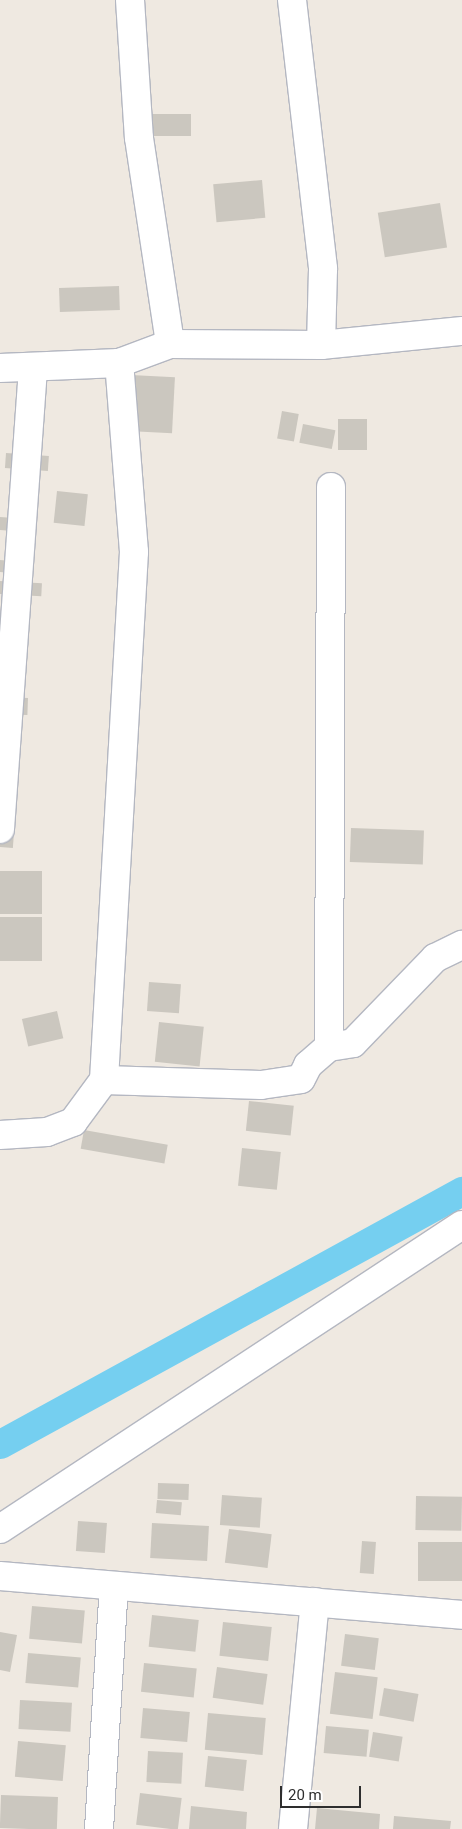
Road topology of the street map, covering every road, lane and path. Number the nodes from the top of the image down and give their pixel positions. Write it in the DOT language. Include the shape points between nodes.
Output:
graph roads {
  1 [pos="130,0"];
  2 [pos="292,0"];
  3 [pos="462,332"];
  4 [pos="170,344"];
  5 [pos="321,345"];
  6 [pos="119,363"];
  7 [pos="0,368"];
  8 [pos="33,368"];
  9 [pos="331,487"];
  10 [pos="0,829"];
  11 [pos="462,946"];
  12 [pos="329,1047"];
  13 [pos="104,1080"];
  14 [pos="0,1135"];
  15 [pos="461,1229"];
  16 [pos="0,1529"];
  17 [pos="0,1576"];
  18 [pos="114,1586"];
  19 [pos="315,1602"];
  20 [pos="462,1615"];
  21 [pos="99,1829"];
  22 [pos="293,1829"];
  1 -- 4 [label="street" via="139,138"];
  2 -- 5 [label="street" via="323,269"];
  3 -- 5 [label="street"];
  4 -- 5 [label="street"];
  4 -- 6 [label="street"];
  6 -- 8 [label="street"];
  6 -- 13 [label="street" via="134,552"];
  7 -- 8 [label="street"];
  8 -- 10 [label="street"];
  9 -- 12 [label="street"];
  11 -- 12 [label="street" via="435,958 353,1043"];
  12 -- 13 [label="street" via="308,1065 301,1079 292,1082 261,1085"];
  13 -- 14 [label="street" via="73,1122 48,1132"];
  15 -- 16 [label="street"];
  17 -- 18 [label="street"];
  18 -- 19 [label="street"];
  18 -- 21 [label="street"];
  19 -- 20 [label="street"];
  19 -- 22 [label="street"];
}
